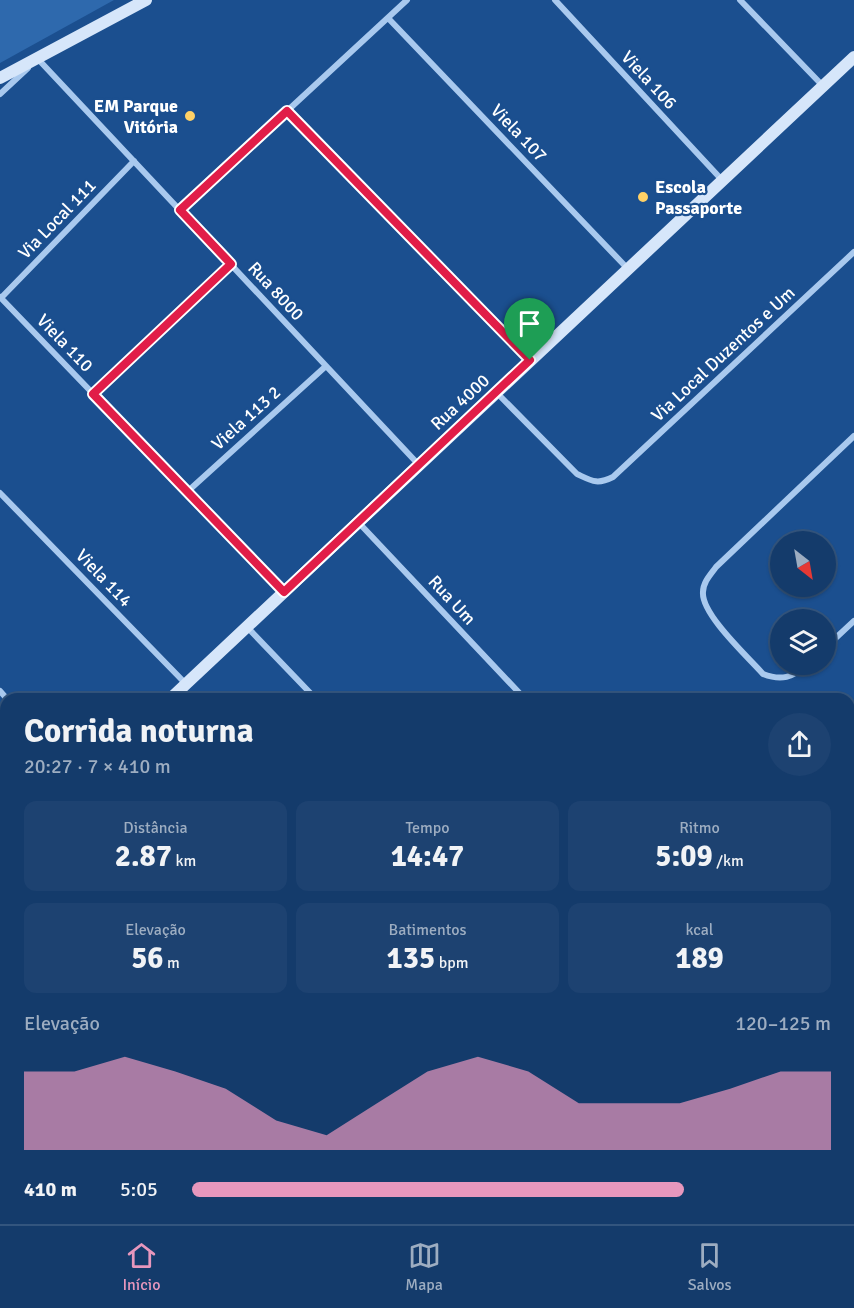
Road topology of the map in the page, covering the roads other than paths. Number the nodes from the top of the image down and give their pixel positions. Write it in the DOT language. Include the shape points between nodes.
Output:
graph roads {
  1 [pos="146,0"];
  2 [pos="406,0"];
  3 [pos="555,0"];
  4 [pos="740,0"];
  5 [pos="387,18"];
  6 [pos="854,57"];
  7 [pos="38,58"];
  8 [pos="0,78"];
  9 [pos="823,86"];
  10 [pos="0,94"];
  11 [pos="287,111"];
  12 [pos="134,161"];
  13 [pos="722,180"];
  14 [pos="180,210"];
  15 [pos="854,252"];
  16 [pos="231,264"];
  17 [pos="628,269"];
  18 [pos="1,297"];
  19 [pos="530,360"];
  20 [pos="326,366"];
  21 [pos="497,392"];
  22 [pos="93,394"];
  23 [pos="854,436"];
  24 [pos="419,465"];
  25 [pos="187,492"];
  26 [pos="0,493"];
  27 [pos="358,522"];
  28 [pos="284,592"];
  29 [pos="854,621"];
  30 [pos="247,626"];
  31 [pos="836,638"];
  32 [pos="791,675"];
  33 [pos="186,684"];
  34 [pos="176,693"];
  35 [pos="310,693"];
  36 [pos="519,693"];
  1 -- 7 [label="street"];
  2 -- 5 [label="street"];
  3 -- 13 [label="street, Viela 106"];
  4 -- 9 [label="street"];
  5 -- 11 [label="street"];
  5 -- 17 [label="street, Viela 107"];
  6 -- 9 [label="street, Rua 4000"];
  7 -- 8 [label="street"];
  7 -- 10 [label="street"];
  7 -- 12 [label="street, Rua 8000"];
  9 -- 13 [label="street, Rua 4000"];
  11 -- 14 [label="street"];
  11 -- 19 [label="street"];
  12 -- 14 [label="street, Rua 8000"];
  12 -- 18 [label="street, Via Local 111"];
  13 -- 17 [label="street, Rua 4000"];
  14 -- 16 [label="street, Rua 8000"];
  15 -- 21 [label="street, Via Local Duzentos e Um" via="603,483 577,474"];
  16 -- 20 [label="street, Rua 8000"];
  16 -- 22 [label="street"];
  17 -- 19 [label="street, Rua 4000"];
  18 -- 22 [label="street, Viela 110"];
  19 -- 21 [label="street, Rua 4000"];
  20 -- 24 [label="street, Rua 8000"];
  20 -- 25 [label="street, Viela 113 2"];
  21 -- 24 [label="street, Rua 4000"];
  22 -- 25 [label="street, Viela 110"];
  23 -- 32 [label="street" via="716,567 702,592 709,614 763,674 784,679"];
  24 -- 27 [label="street, Rua 4000"];
  25 -- 28 [label="street, Viela 110"];
  26 -- 33 [label="street, Viela 114"];
  27 -- 28 [label="street, Rua 4000"];
  27 -- 36 [label="street, Rua Um"];
  28 -- 30 [label="street, Rua 4000"];
  29 -- 31 [label="street"];
  30 -- 33 [label="street, Rua 4000"];
  30 -- 35 [label="street"];
  33 -- 34 [label="street, Rua 4000"];
}
